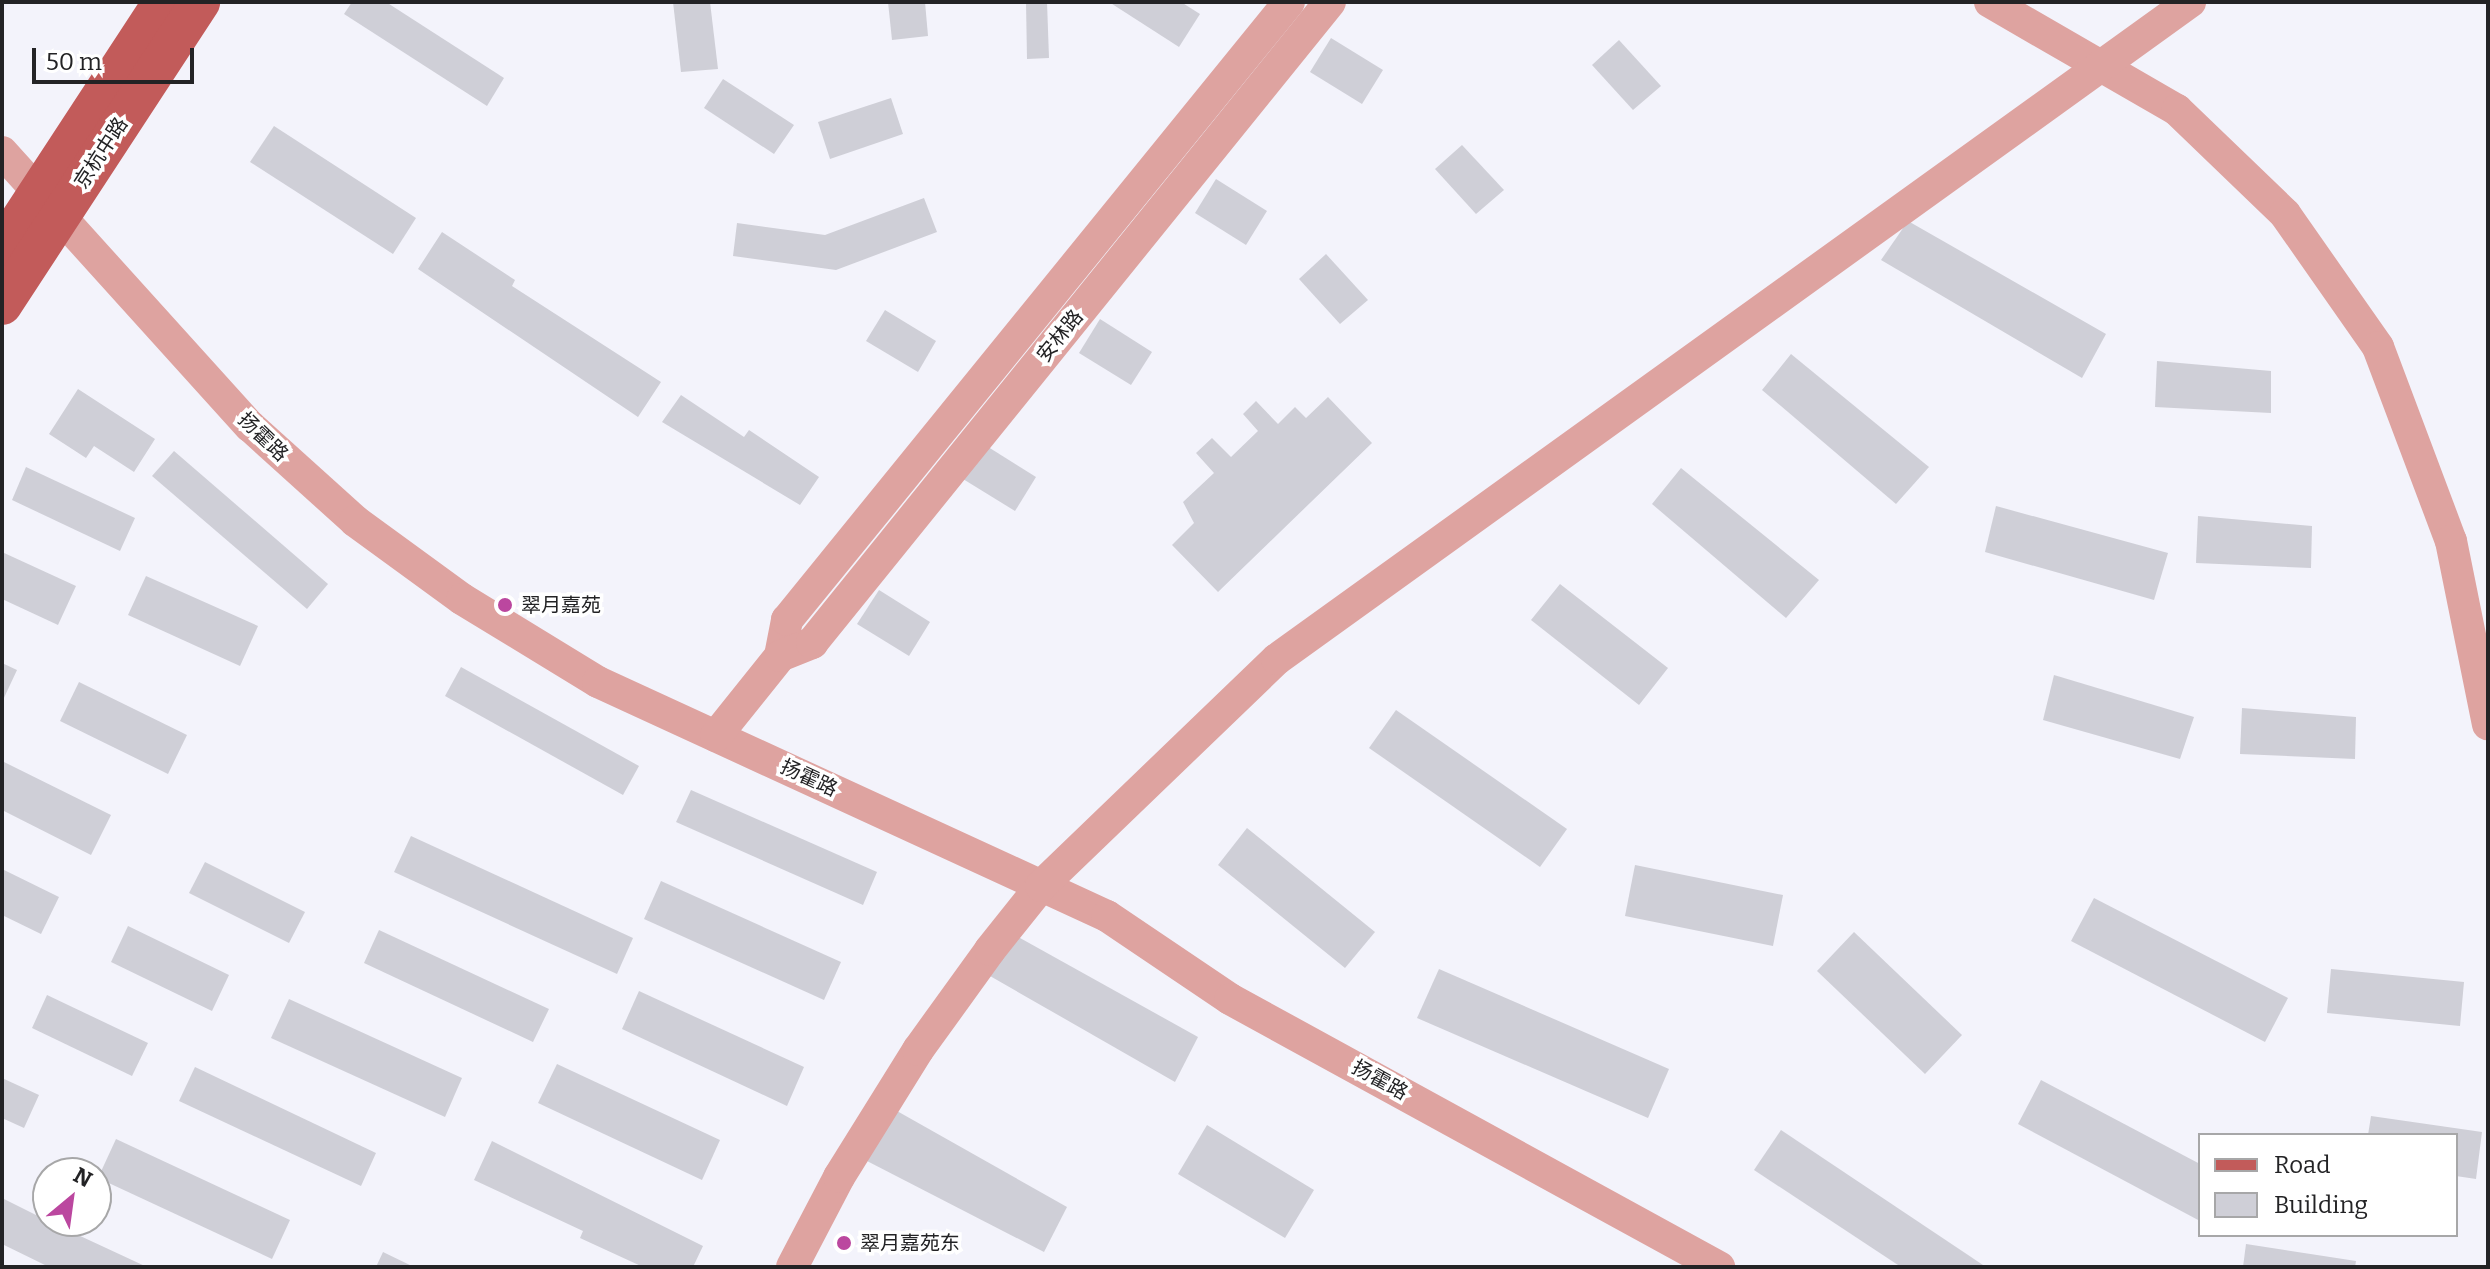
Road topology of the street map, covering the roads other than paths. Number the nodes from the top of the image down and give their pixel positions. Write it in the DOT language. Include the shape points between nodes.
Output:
graph roads {
  1 [pos="163,2"];
  2 [pos="200,2"];
  3 [pos="1289,2"];
  4 [pos="1330,2"];
  5 [pos="1990,2"];
  6 [pos="2190,2"];
  7 [pos="2104,64"];
  8 [pos="2,152"];
  9 [pos="49,205"];
  10 [pos="1122,208"];
  11 [pos="1149,225"];
  12 [pos="2,248"];
  13 [pos="2,305"];
  14 [pos="780,656"];
  15 [pos="2488,724"];
  16 [pos="716,736"];
  17 [pos="1041,886"];
  18 [pos="792,1267"];
  19 [pos="1719,1267"];
  1 -- 9 [label="main road, 京杭中路"];
  2 -- 9 [label="main road, 京杭中路"];
  3 -- 10 [label="street, 安林路"];
  4 -- 11 [label="street, 安林路"];
  5 -- 7 [label="street"];
  6 -- 7 [label="street"];
  7 -- 15 [label="street" via="2177,110 2285,214 2378,347 2451,541"];
  7 -- 17 [label="street" via="1277,659"];
  8 -- 9 [label="street, 扬霍路"];
  9 -- 12 [label="main road, 京杭中路"];
  9 -- 13 [label="main road, 京杭中路"];
  9 -- 16 [label="street, 扬霍路" via="250,426 355,521 462,599 598,682"];
  10 -- 11 [label="street"];
  10 -- 14 [label="street, 安林路" via="787,620"];
  11 -- 14 [label="street, 安林路" via="812,643"];
  14 -- 16 [label="street, 安林路"];
  16 -- 17 [label="street, 扬霍路"];
  17 -- 18 [label="street" via="918,1050 839,1177"];
  17 -- 19 [label="street, 扬霍路" via="1107,916 1230,999"];
}
